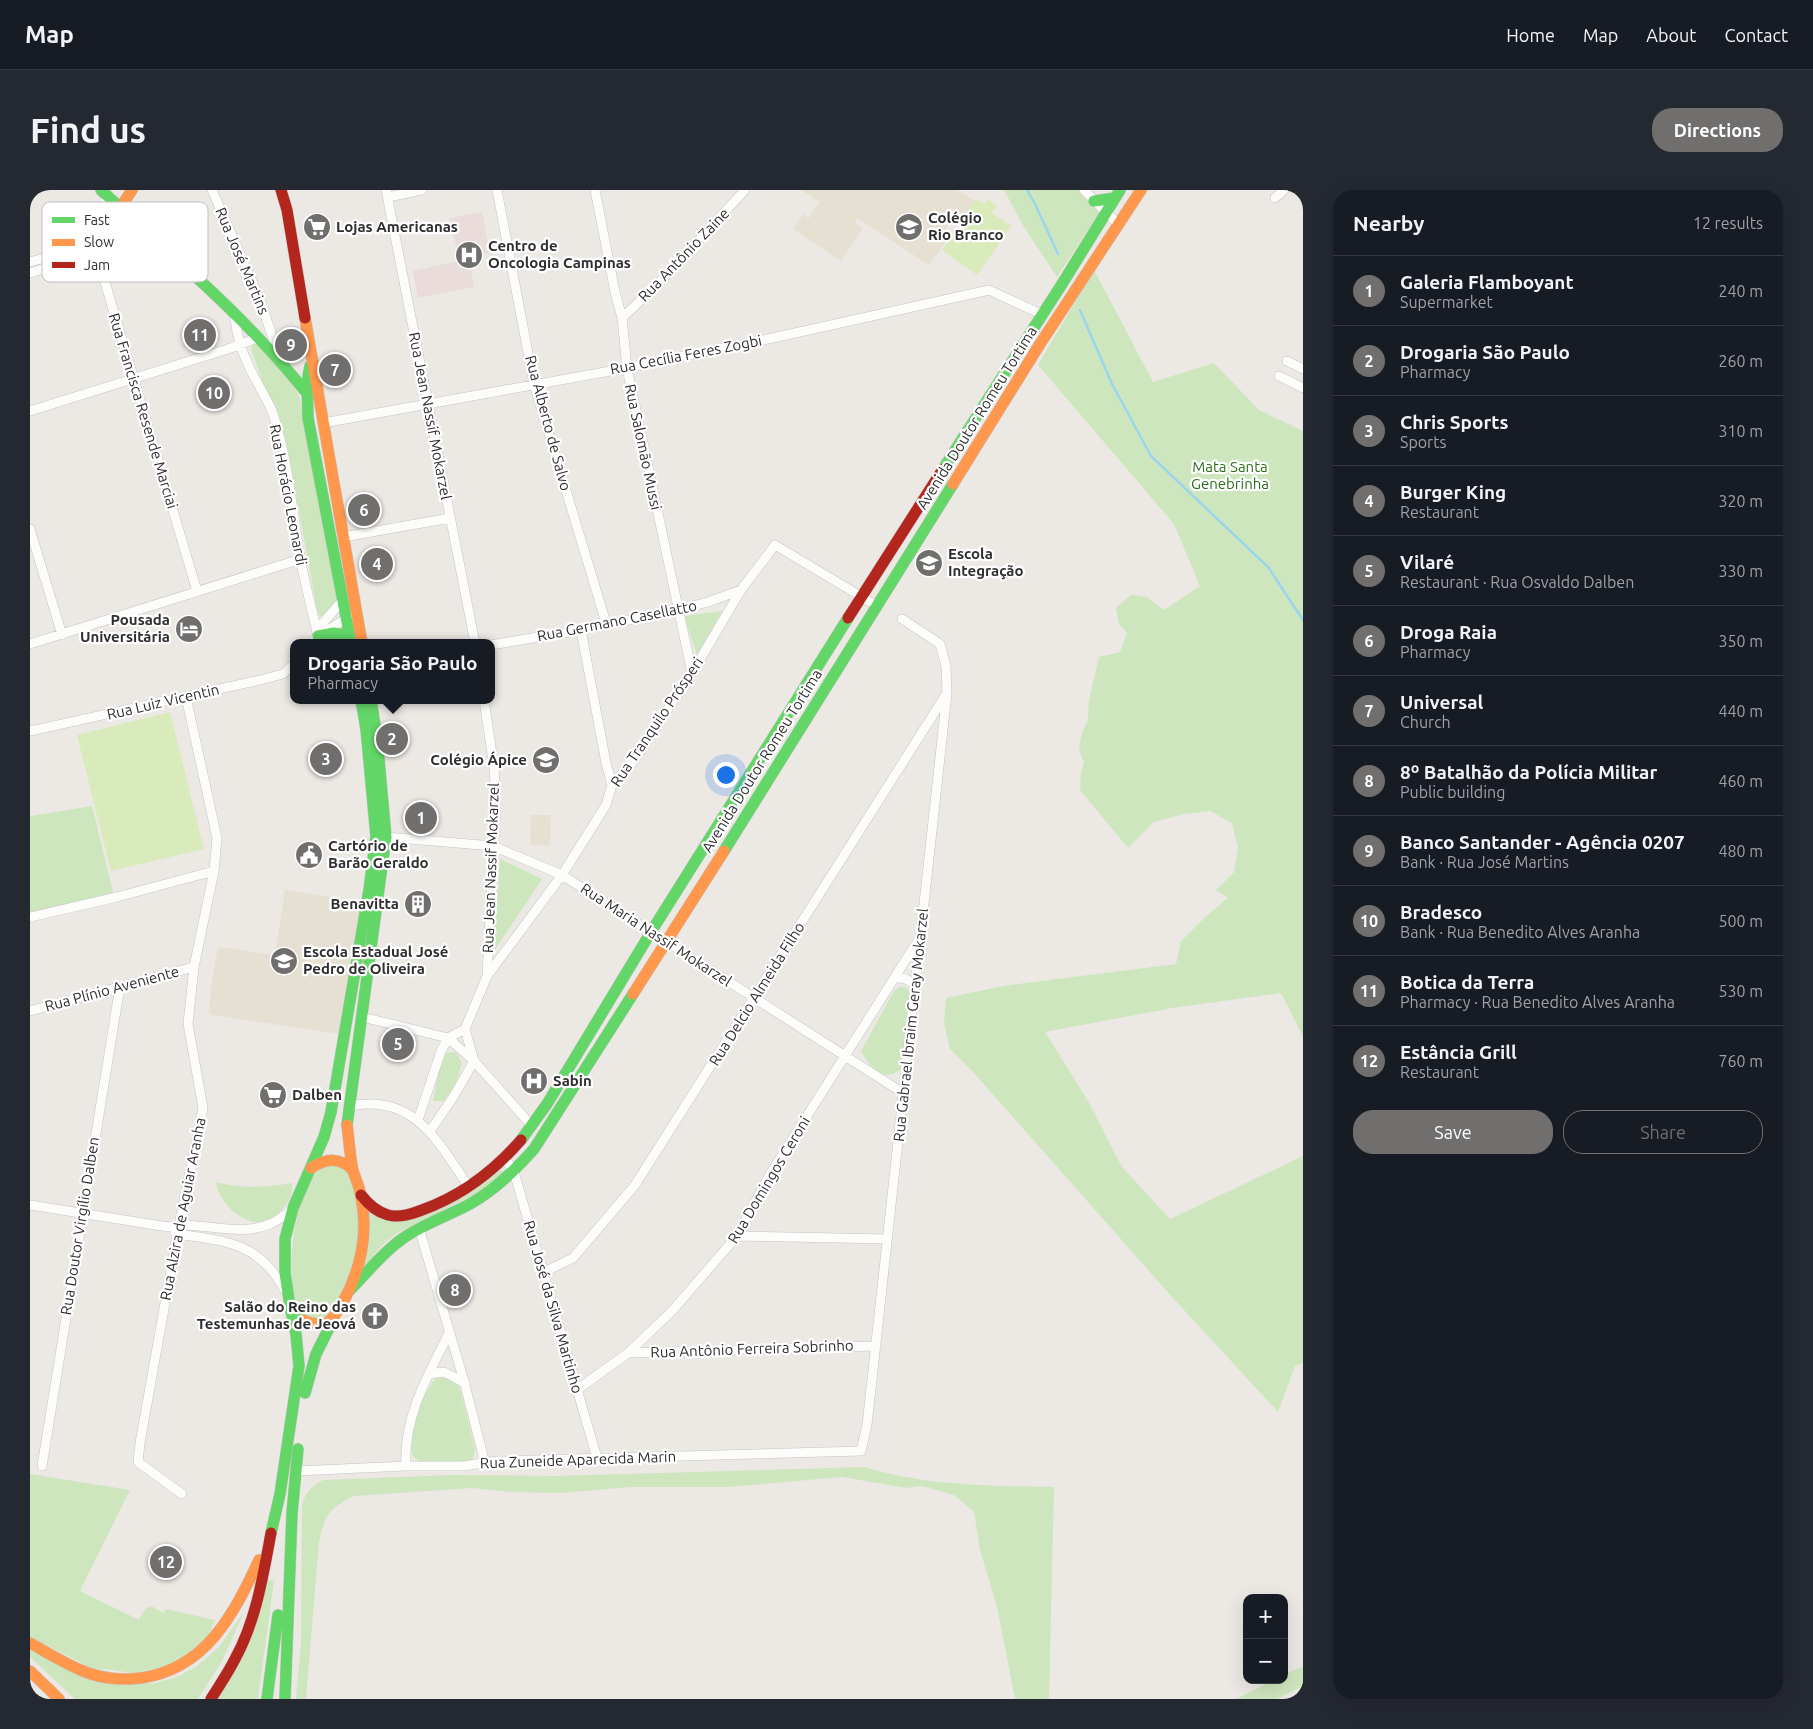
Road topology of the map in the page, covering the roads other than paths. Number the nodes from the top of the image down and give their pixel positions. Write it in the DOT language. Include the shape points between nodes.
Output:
graph roads {
  1 [pos="132,190"];
  2 [pos="212,190"];
  3 [pos="280,190"];
  4 [pos="288,190"];
  5 [pos="422,190"];
  6 [pos="497,190"];
  7 [pos="595,190"];
  8 [pos="745,190"];
  9 [pos="1084,190"];
  10 [pos="1141,190"];
  11 [pos="1284,190"];
  12 [pos="387,193"];
  13 [pos="1117,194"];
  14 [pos="1275,198"];
  15 [pos="1094,201"];
  16 [pos="124,202"];
  17 [pos="286,203"];
  18 [pos="1106,212"];
  19 [pos="1118,225"];
  20 [pos="42,258"];
  21 [pos="30,262"];
  22 [pos="42,269"];
  23 [pos="30,273"];
  24 [pos="105,282"];
  25 [pos="200,282"];
  26 [pos="235,315"];
  27 [pos="1043,315"];
  28 [pos="622,318"];
  29 [pos="257,338"];
  30 [pos="1040,344"];
  31 [pos="240,345"];
  32 [pos="312,358"];
  33 [pos="281,361"];
  34 [pos="1286,361"];
  35 [pos="627,368"];
  36 [pos="1303,369"];
  37 [pos="1279,376"];
  38 [pos="133,379"];
  39 [pos="534,384"];
  40 [pos="1303,388"];
  41 [pos="305,391"];
  42 [pos="429,403"];
  43 [pos="320,407"];
  44 [pos="30,411"];
  45 [pos="322,423"];
  46 [pos="450,518"];
  47 [pos="30,529"];
  48 [pos="343,537"];
  49 [pos="301,559"];
  50 [pos="740,590"];
  51 [pos="197,591"];
  52 [pos="861,596"];
  53 [pos="343,600"];
  54 [pos="877,606"];
  55 [pos="678,610"];
  56 [pos="357,612"];
  57 [pos="346,618"];
  58 [pos="902,619"];
  59 [pos="606,624"];
  60 [pos="581,630"];
  61 [pos="62,635"];
  62 [pos="315,639"];
  63 [pos="349,639"];
  64 [pos="351,639"];
  65 [pos="361,639"];
  66 [pos="474,639"];
  67 [pos="30,644"];
  68 [pos="495,644"];
  69 [pos="290,668"];
  70 [pos="692,673"];
  71 [pos="947,693"];
  72 [pos="186,697"];
  73 [pos="362,704"];
  74 [pos="372,704"];
  75 [pos="485,704"];
  76 [pos="30,731"];
  77 [pos="612,786"];
  78 [pos="386,837"];
  79 [pos="493,846"];
  80 [pos="214,871"];
  81 [pos="562,875"];
  82 [pos="30,917"];
  83 [pos="651,932"];
  84 [pos="920,937"];
  85 [pos="667,942"];
  86 [pos="194,967"];
  87 [pos="487,976"];
  88 [pos="895,977"];
  89 [pos="915,985"];
  90 [pos="120,986"];
  91 [pos="755,998"];
  92 [pos="30,1010"];
  93 [pos="362,1017"];
  94 [pos="466,1029"];
  95 [pos="448,1038"];
  96 [pos="342,1043"];
  97 [pos="357,1047"];
  98 [pos="845,1056"];
  99 [pos="474,1061"];
  100 [pos="903,1093"];
  101 [pos="349,1106"];
  102 [pos="418,1120"];
  103 [pos="532,1126"];
  104 [pos="430,1131"];
  105 [pos="505,1158"];
  106 [pos="311,1168"];
  107 [pos="353,1170"];
  108 [pos="514,1172"];
  109 [pos="469,1187"];
  110 [pos="361,1194"];
  111 [pos="30,1205"];
  112 [pos="293,1208"];
  113 [pos="82,1214"];
  114 [pos="419,1228"];
  115 [pos="179,1229"];
  116 [pos="737,1236"];
  117 [pos="887,1239"];
  118 [pos="542,1273"];
  119 [pos="350,1290"];
  120 [pos="286,1293"];
  121 [pos="290,1307"];
  122 [pos="334,1318"];
  123 [pos="449,1333"];
  124 [pos="876,1346"];
  125 [pos="628,1352"];
  126 [pos="429,1374"];
  127 [pos="464,1383"];
  128 [pos="578,1389"];
  129 [pos="861,1451"];
  130 [pos="597,1458"];
  131 [pos="485,1463"];
  132 [pos="42,1466"];
  133 [pos="406,1466"];
  134 [pos="296,1471"];
  135 [pos="182,1494"];
  136 [pos="292,1513"];
  137 [pos="271,1533"];
  138 [pos="30,1642"];
  139 [pos="30,1671"];
  140 [pos="59,1699"];
  141 [pos="211,1699"];
  142 [pos="267,1699"];
  143 [pos="285,1699"];
  1 -- 16 [label="main road"];
  2 -- 33 [label="street, Rua José Martins" via="259,297"];
  3 -- 17 [label="main road"];
  4 -- 17 [label="main road"];
  5 -- 12 [label="street"];
  6 -- 39 [label="street, Rua Alberto de Salvo"];
  7 -- 28 [label="street, Rua Salomão Mussi"];
  8 -- 28 [label="street, Rua Antônio Zaine" via="663,279"];
  9 -- 15 [label="street"];
  10 -- 19 [label="main road, Avenida Doutor Romeu Tortima"];
  11 -- 14 [label="street"];
  12 -- 42 [label="street, Rua Jean Nassif Mokarzel"];
  13 -- 15 [label="main road"];
  13 -- 18 [label="main road, Avenida Doutor Romeu Tortima"];
  15 -- 18 [label="street"];
  17 -- 32 [label="main road"];
  18 -- 19 [label="street"];
  18 -- 27 [label="main road, Avenida Doutor Romeu Tortima"];
  19 -- 30 [label="main road, Avenida Doutor Romeu Tortima"];
  20 -- 21 [label="street"];
  22 -- 23 [label="street"];
  24 -- 38 [label="street, Rua Francisca Resende Marciai"];
  25 -- 26 [label="main road"];
  26 -- 29 [label="main road"];
  26 -- 31 [label="street, Rua Horácio Leonardi"];
  27 -- 30 [label="main road" via="1050,320"];
  27 -- 35 [label="street, Rua Cecília Feres Zogbi" via="989,290"];
  27 -- 52 [label="main road, Avenida Doutor Romeu Tortima"];
  28 -- 35 [label="street, Rua Salomão Mussi"];
  29 -- 31 [label="street"];
  29 -- 33 [label="main road"];
  30 -- 54 [label="main road, Avenida Doutor Romeu Tortima"];
  31 -- 38 [label="street"];
  31 -- 49 [label="street, Rua Horácio Leonardi" via="271,409 284,456"];
  32 -- 41 [label="main road"];
  32 -- 43 [label="main road"];
  33 -- 41 [label="main road"];
  34 -- 36 [label="street"];
  35 -- 39 [label="street, Rua Cecília Feres Zogbi"];
  35 -- 55 [label="street, Rua Salomão Mussi"];
  37 -- 40 [label="street"];
  38 -- 44 [label="street"];
  38 -- 51 [label="street, Rua Francisca Resende Marciai"];
  39 -- 42 [label="street, Rua Cecília Feres Zogbi"];
  39 -- 59 [label="street, Rua Alberto de Salvo"];
  41 -- 43 [label="main road"];
  41 -- 53 [label="main road"];
  42 -- 45 [label="street, Rua Cecília Feres Zogbi"];
  42 -- 46 [label="street, Rua Jean Nassif Mokarzel"];
  43 -- 45 [label="main road"];
  45 -- 48 [label="main road"];
  46 -- 48 [label="street"];
  46 -- 66 [label="street, Rua Jean Nassif Mokarzel"];
  47 -- 61 [label="street"];
  48 -- 56 [label="main road"];
  49 -- 51 [label="street"];
  49 -- 62 [label="street, Rua Horácio Leonardi"];
  50 -- 52 [label="street, Rua Tranquilo Prósperi" via="775,544"];
  50 -- 55 [label="street, Rua Germano Casellatto"];
  50 -- 70 [label="street, Rua Tranquilo Prósperi"];
  51 -- 61 [label="street"];
  52 -- 54 [label="street"];
  52 -- 83 [label="main road, Avenida Doutor Romeu Tortima"];
  53 -- 57 [label="main road"];
  53 -- 62 [label="street" via="321,626"];
  54 -- 85 [label="main road, Avenida Doutor Romeu Tortima"];
  55 -- 59 [label="street, Rua Germano Casellatto"];
  55 -- 70 [label="street, Rua Salomão Mussi"];
  56 -- 57 [label="street"];
  56 -- 65 [label="main road"];
  57 -- 62 [label="street"];
  57 -- 64 [label="main road"];
  58 -- 71 [label="street, Rua Gabrael Ibraim Geray Mokarzel" via="940,644 946,666"];
  59 -- 60 [label="street, Rua Germano Casellatto"];
  60 -- 68 [label="street, Rua Germano Casellatto"];
  60 -- 77 [label="street"];
  61 -- 67 [label="street"];
  62 -- 63 [label="main road" via="334,633"];
  69 -- 72 [label="street, Rua Luiz Vicentin" via="283,674"];
  70 -- 77 [label="street, Rua Tranquilo Prósperi"];
  71 -- 84 [label="street, Rua Gabrael Ibraim Geray Mokarzel"];
  71 -- 91 [label="street, Rua Delcio Almeida Filho"];
  72 -- 76 [label="street, Rua Luiz Vicentin"];
  72 -- 80 [label="street, Rua Alzira de Aguiar Aranha" via="217,838"];
  73 -- 96 [label="main road" via="376,836"];
  74 -- 78 [label="main road"];
  75 -- 79 [label="street, Rua Jean Nassif Mokarzel" via="494,767"];
  77 -- 81 [label="street, Rua Tranquilo Prósperi" via="606,805"];
  78 -- 79 [label="street, Rua Maria Nassif Mokarzel"];
  78 -- 93 [label="main road"];
  79 -- 81 [label="street, Rua Maria Nassif Mokarzel"];
  79 -- 87 [label="street, Rua Jean Nassif Mokarzel"];
  80 -- 82 [label="street"];
  80 -- 86 [label="street, Rua Alzira de Aguiar Aranha"];
  81 -- 83 [label="street, Rua Maria Nassif Mokarzel"];
  81 -- 87 [label="street, Rua Tranquilo Prósperi"];
  83 -- 85 [label="street, Rua Maria Nassif Mokarzel"];
  83 -- 103 [label="main road, Avenida Doutor Romeu Tortima"];
  84 -- 88 [label="street, Rua Domingos Ceroni"];
  84 -- 89 [label="street, Rua Gabrael Ibraim Geray Mokarzel"];
  85 -- 91 [label="street, Rua Maria Nassif Mokarzel"];
  85 -- 108 [label="main road, Avenida Doutor Romeu Tortima" via="553,1122"];
  86 -- 90 [label="street, Rua Plínio Aveniente"];
  86 -- 115 [label="street, Rua Alzira de Aguiar Aranha" via="188,1024 203,1108"];
  87 -- 94 [label="street, Rua Tranquilo Prósperi"];
  88 -- 89 [label="street" via="906,978"];
  88 -- 98 [label="street, Rua Domingos Ceroni"];
  89 -- 100 [label="street, Rua Gabrael Ibraim Geray Mokarzel"];
  90 -- 92 [label="street, Rua Plínio Aveniente"];
  90 -- 113 [label="street, Rua Doutor Virgílio Dalben"];
  91 -- 98 [label="street, Rua Maria Nassif Mokarzel"];
  91 -- 118 [label="street, Rua Delcio Almeida Filho" via="635,1185 574,1258"];
  93 -- 95 [label="street"];
  93 -- 97 [label="main road"];
  94 -- 95 [label="street"];
  94 -- 99 [label="street"];
  95 -- 99 [label="street"];
  95 -- 102 [label="street"];
  96 -- 97 [label="main road"];
  96 -- 106 [label="main road" via="331,1112"];
  97 -- 101 [label="main road"];
  98 -- 100 [label="street, Rua Maria Nassif Mokarzel"];
  98 -- 116 [label="street, Rua Domingos Ceroni" via="769,1176"];
  99 -- 103 [label="street"];
  99 -- 104 [label="street"];
  100 -- 117 [label="street, Rua Gabrael Ibraim Geray Mokarzel"];
  101 -- 102 [label="street" via="366,1102 384,1105 403,1110"];
  101 -- 107 [label="main road" via="347,1124"];
  102 -- 104 [label="street"];
  103 -- 105 [label="main road, Avenida Doutor Romeu Tortima"];
  104 -- 109 [label="street"];
  105 -- 108 [label="street, Rua José da Silva Martinho"];
  105 -- 109 [label="main road, Avenida Doutor Romeu Tortima"];
  106 -- 107 [label="main road" via="330,1159 340,1159"];
  106 -- 112 [label="main road"];
  107 -- 110 [label="main road"];
  108 -- 114 [label="main road, Avenida Doutor Romeu Tortima" via="471,1203"];
  108 -- 118 [label="street, Rua José da Silva Martinho"];
  109 -- 110 [label="main road, Avenida Doutor Romeu Tortima" via="429,1208 400,1217 378,1212"];
  110 -- 119 [label="main road" via="363,1247"];
  111 -- 113 [label="street"];
  112 -- 115 [label="street" via="270,1224 259,1227"];
  112 -- 120 [label="main road" via="285,1239"];
  113 -- 115 [label="street"];
  113 -- 132 [label="street, Rua Doutor Virgílio Dalben"];
  114 -- 119 [label="main road, Avenida Doutor Romeu Tortima" via="386,1251"];
  114 -- 123 [label="street"];
  115 -- 120 [label="street" via="233,1243 246,1250 272,1270"];
  115 -- 135 [label="street, Rua Alzira de Aguiar Aranha" via="138,1462"];
  116 -- 117 [label="street"];
  116 -- 125 [label="street, Rua Domingos Ceroni" via="672,1311"];
  117 -- 124 [label="street, Rua Gabrael Ibraim Geray Mokarzel"];
  118 -- 128 [label="street, Rua José da Silva Martinho"];
  119 -- 122 [label="main road"];
  120 -- 121 [label="main road"];
  121 -- 122 [label="main road" via="299,1319 310,1323 321,1325"];
  121 -- 137 [label="main road" via="299,1352 298,1379"];
  122 -- 134 [label="main road" via="323,1336 310,1371"];
  123 -- 126 [label="street"];
  123 -- 127 [label="street"];
  124 -- 125 [label="street, Rua Antônio Ferreira Sobrinho"];
  124 -- 129 [label="street, Rua Gabrael Ibraim Geray Mokarzel"];
  125 -- 128 [label="street, Rua Domingos Ceroni"];
  126 -- 127 [label="street" via="444,1372"];
  126 -- 133 [label="street" via="415,1403"];
  127 -- 131 [label="street"];
  128 -- 130 [label="street, Rua José da Silva Martinho"];
  129 -- 130 [label="street, Rua Zuneide Aparecida Marin"];
  130 -- 131 [label="street, Rua Zuneide Aparecida Marin"];
  131 -- 133 [label="street, Rua Zuneide Aparecida Marin"];
  133 -- 134 [label="street, Rua Zuneide Aparecida Marin"];
  134 -- 136 [label="main road"];
  136 -- 142 [label="main road"];
  136 -- 143 [label="main road"];
  137 -- 138 [label="main road" via="248,1584 220,1632 189,1662 168,1673 145,1679 104,1677 67,1664"];
  137 -- 141 [label="main road" via="261,1586 245,1637"];
  139 -- 140 [label="main road"];
}
